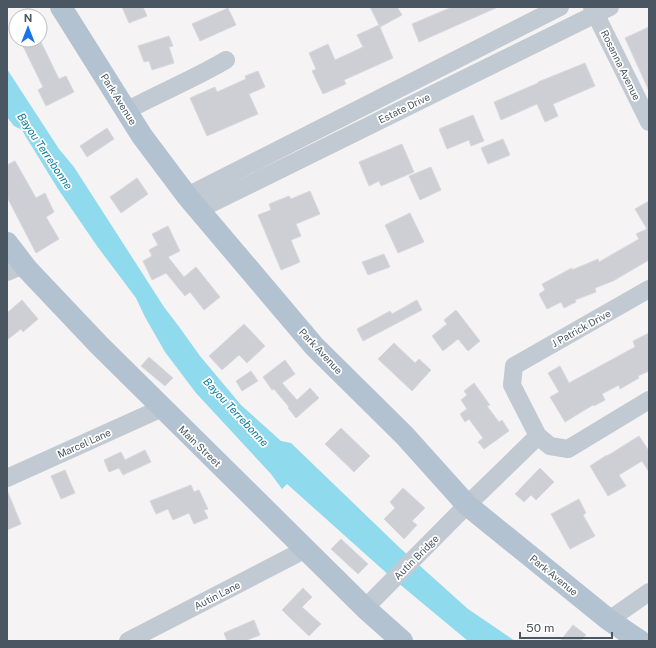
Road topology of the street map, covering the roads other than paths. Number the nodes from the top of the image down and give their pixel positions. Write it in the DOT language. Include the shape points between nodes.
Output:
graph roads {
  1 [pos="61,7"];
  2 [pos="560,7"];
  3 [pos="600,9"];
  4 [pos="226,60"];
  5 [pos="126,111"];
  6 [pos="649,122"];
  7 [pos="192,202"];
  8 [pos="7,242"];
  9 [pos="15,268"];
  10 [pos="649,289"];
  11 [pos="649,400"];
  12 [pos="162,408"];
  13 [pos="538,436"];
  14 [pos="7,478"];
  15 [pos="467,505"];
  16 [pos="306,549"];
  17 [pos="649,592"];
  18 [pos="365,608"];
  19 [pos="609,620"];
  20 [pos="398,640"];
  21 [pos="128,641"];
  22 [pos="640,641"];
  1 -- 5 [label="main road, Park Avenue"];
  2 -- 7 [label="street, Estate Drive"];
  3 -- 6 [label="street, Rosanna Avenue"];
  3 -- 7 [label="street, Estate Drive"];
  4 -- 5 [label="street" via="203,74"];
  5 -- 7 [label="main road, Park Avenue"];
  7 -- 15 [label="main road, Park Avenue" via="314,346 405,436"];
  8 -- 9 [label="main road, Main Street"];
  9 -- 12 [label="main road, Main Street" via="99,345"];
  10 -- 13 [label="street, J Patrick Drive" via="514,366 512,385"];
  11 -- 13 [label="street" via="568,449 550,446"];
  12 -- 14 [label="street, Marcel Lane"];
  12 -- 16 [label="main road, Main Street"];
  13 -- 15 [label="street, Autin Bridge"];
  15 -- 18 [label="street, Autin Bridge"];
  15 -- 19 [label="main road, Park Avenue"];
  16 -- 18 [label="main road, Main Street"];
  16 -- 21 [label="street, Autin Lane"];
  17 -- 19 [label="street"];
  18 -- 20 [label="main road, Main Street"];
  19 -- 22 [label="main road, Park Avenue"];
}
